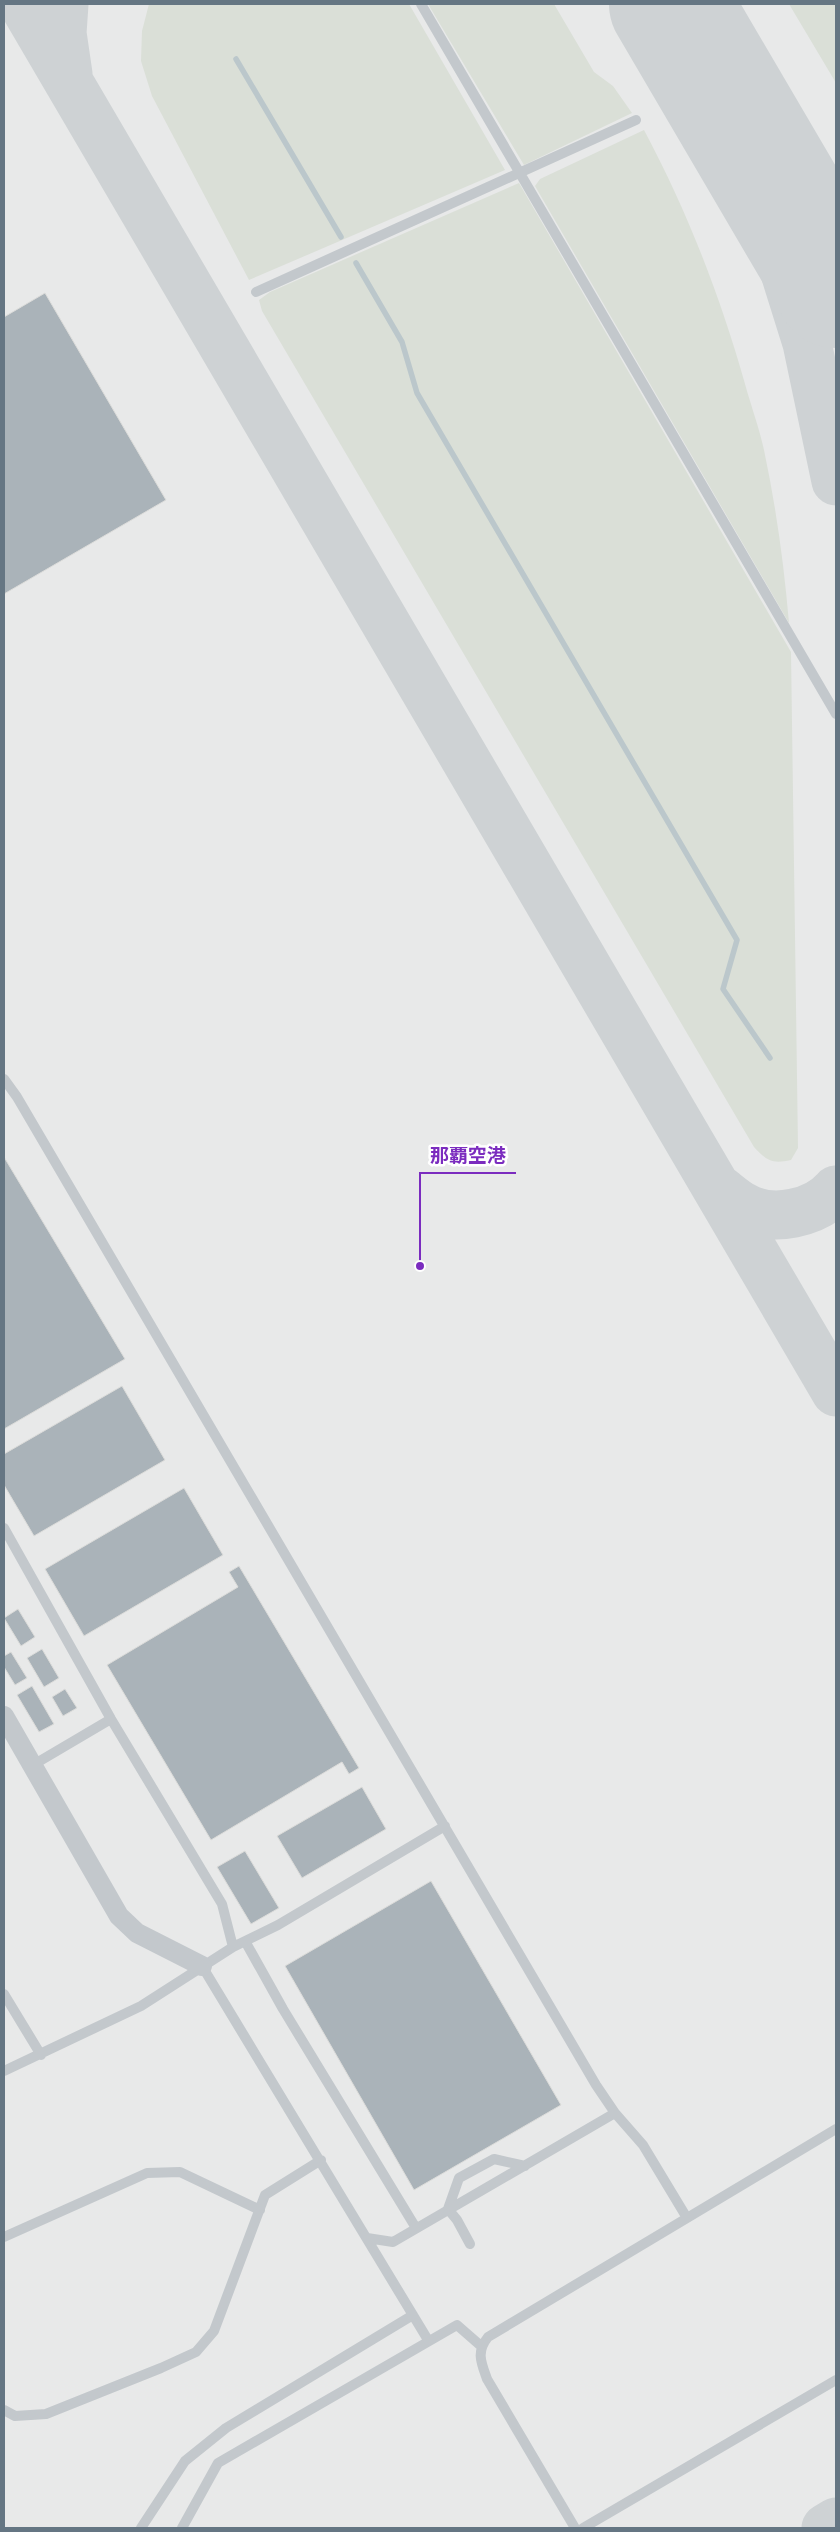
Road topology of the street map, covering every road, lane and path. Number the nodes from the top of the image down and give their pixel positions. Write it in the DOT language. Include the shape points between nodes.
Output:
graph roads {
  1 [pos="421,4"];
  2 [pos="636,120"];
  3 [pos="520,173"];
  4 [pos="256,292"];
  5 [pos="836,714"];
  6 [pos="4,1079"];
  7 [pos="4,1528"];
  8 [pos="4,1716"];
  9 [pos="111,1719"];
  10 [pos="33,1765"];
  11 [pos="445,1826"];
  12 [pos="246,1941"];
  13 [pos="233,1947"];
  14 [pos="202,1966"];
  15 [pos="4,1994"];
  16 [pos="41,2056"];
  17 [pos="4,2071"];
  18 [pos="615,2113"];
  19 [pos="836,2129"];
  20 [pos="321,2160"];
  21 [pos="525,2166"];
  22 [pos="448,2209"];
  23 [pos="260,2210"];
  24 [pos="687,2218"];
  25 [pos="416,2228"];
  26 [pos="4,2237"];
  27 [pos="368,2238"];
  28 [pos="470,2244"];
  29 [pos="413,2315"];
  30 [pos="428,2340"];
  31 [pos="481,2346"];
  32 [pos="836,2380"];
  33 [pos="4,2410"];
  34 [pos="141,2528"];
  35 [pos="182,2528"];
  36 [pos="575,2528"];
  37 [pos="583,2528"];
  1 -- 3 [label="lane"];
  2 -- 3 [label="lane"];
  3 -- 4 [label="lane"];
  3 -- 5 [label="lane"];
  6 -- 11 [label="lane"];
  7 -- 9 [label="lane"];
  8 -- 10 [label="street"];
  9 -- 10 [label="lane"];
  9 -- 13 [label="lane" via="222,1904"];
  10 -- 14 [label="street" via="120,1916 136,1933"];
  11 -- 12 [label="lane"];
  11 -- 18 [label="lane"];
  12 -- 13 [label="lane"];
  12 -- 25 [label="lane" via="283,2009"];
  13 -- 14 [label="lane"];
  14 -- 16 [label="lane" via="142,2006"];
  14 -- 20 [label="lane"];
  15 -- 16 [label="lane"];
  16 -- 17 [label="lane"];
  18 -- 21 [label="lane"];
  18 -- 24 [label="lane" via="643,2146"];
  19 -- 24 [label="lane"];
  20 -- 23 [label="lane" via="265,2195"];
  20 -- 27 [label="lane"];
  21 -- 22 [label="lane"];
  21 -- 22 [label="lane" via="494,2159 459,2178"];
  22 -- 25 [label="lane"];
  22 -- 28 [label="lane"];
  23 -- 26 [label="lane" via="180,2172 147,2173"];
  23 -- 33 [label="lane" via="214,2331 196,2352 46,2414 15,2416"];
  24 -- 31 [label="lane" via="488,2337"];
  25 -- 27 [label="lane" via="393,2242"];
  27 -- 29 [label="lane"];
  29 -- 30 [label="lane"];
  29 -- 34 [label="lane" via="226,2428 185,2461"];
  30 -- 31 [label="lane" via="457,2325"];
  30 -- 35 [label="lane" via="218,2463"];
  31 -- 36 [label="lane" via="479,2356 487,2379"];
  32 -- 37 [label="lane"];
}
